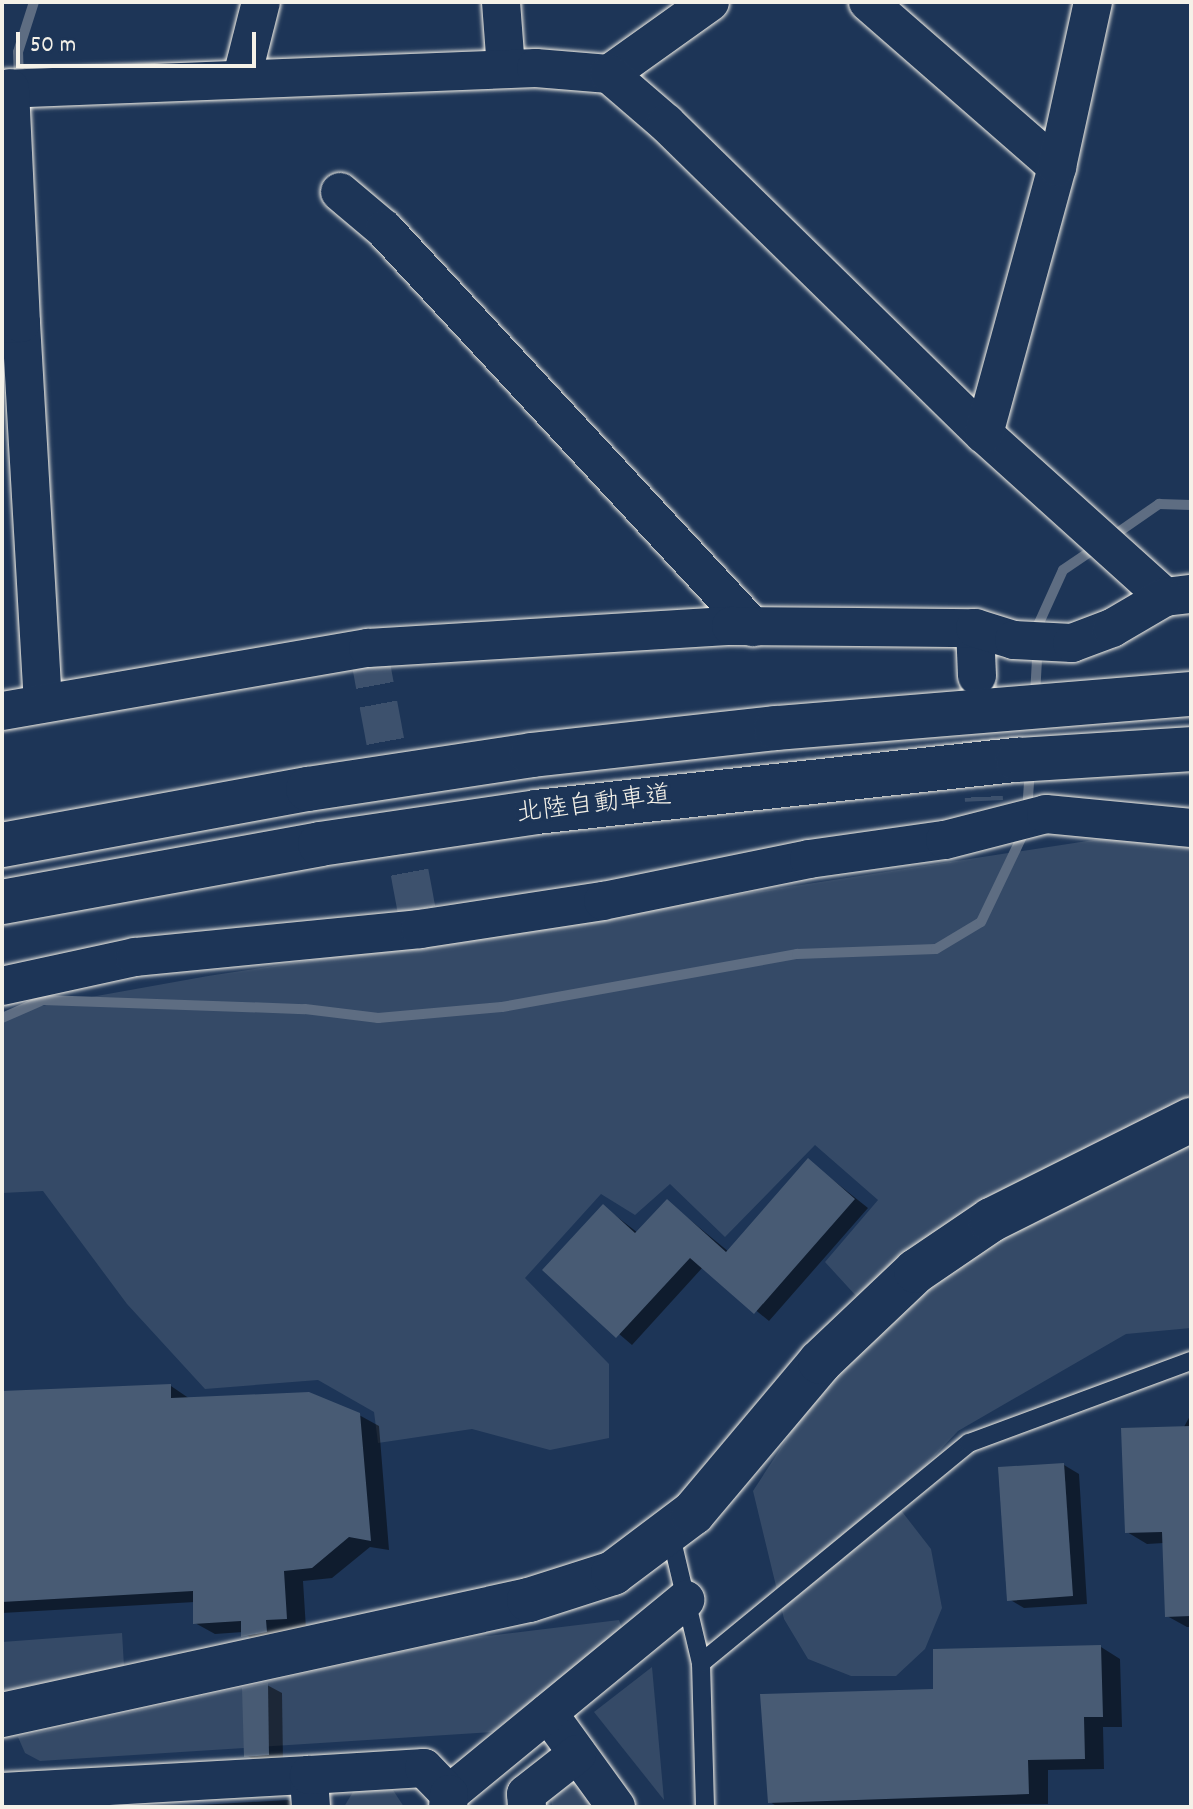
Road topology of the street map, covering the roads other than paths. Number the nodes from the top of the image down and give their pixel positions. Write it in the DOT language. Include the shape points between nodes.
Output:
graph roads {
  1 [pos="261,2"];
  2 [pos="501,2"];
  3 [pos="710,2"];
  4 [pos="868,2"];
  5 [pos="1093,2"];
  6 [pos="506,69"];
  7 [pos="609,74"];
  8 [pos="242,77"];
  9 [pos="6,88"];
  10 [pos="1057,167"];
  11 [pos="340,192"];
  12 [pos="11,324"];
  13 [pos="984,434"];
  14 [pos="1178,596"];
  15 [pos="753,627"];
  16 [pos="975,628"];
  17 [pos="977,676"];
  18 [pos="1191,694"];
  19 [pos="43,703"];
  20 [pos="2,711"];
  21 [pos="1191,749"];
  22 [pos="1191,828"];
  23 [pos="2,845"];
  24 [pos="2,902"];
  25 [pos="2,986"];
  26 [pos="1191,1120"];
  27 [pos="1191,1361"];
  28 [pos="670,1532"];
  29 [pos="685,1600"];
  30 [pos="701,1663"];
  31 [pos="548,1713"];
  32 [pos="2,1715"];
  33 [pos="577,1754"];
  34 [pos="310,1791"];
  35 [pos="2,1792"];
  36 [pos="448,1800"];
  37 [pos="527,1807"];
  38 [pos="616,1807"];
  39 [pos="705,1807"];
  1 -- 8 [label="street"];
  2 -- 6 [label="street"];
  3 -- 7 [label="street"];
  4 -- 10 [label="street"];
  5 -- 10 [label="street"];
  6 -- 7 [label="street"];
  6 -- 8 [label="street"];
  7 -- 13 [label="street" via="666,123"];
  8 -- 9 [label="street"];
  9 -- 12 [label="street"];
  10 -- 13 [label="street"];
  11 -- 15 [label="street" via="384,229"];
  12 -- 19 [label="street"];
  13 -- 14 [label="street"];
  14 -- 16 [label="street" via="1072,643 1014,640"];
  15 -- 16 [label="street"];
  15 -- 19 [label="street" via="368,648"];
  16 -- 17 [label="street"];
  18 -- 23 [label="main road" via="791,726 532,755"];
  19 -- 20 [label="street"];
  21 -- 24 [label="main road, 北陸自動車道" via="1018,760 552,810 304,847"];
  22 -- 25 [label="street" via="1046,814 985,814 945,840 809,859 603,901 420,929 135,957"];
  26 -- 28 [label="main road" via="991,1220 916,1271 820,1362 693,1513"];
  27 -- 30 [label="lane" via="969,1443"];
  28 -- 29 [label="lane"];
  28 -- 32 [label="main road" via="613,1573 529,1600"];
  29 -- 30 [label="lane"];
  29 -- 31 [label="street"];
  30 -- 39 [label="lane"];
  31 -- 33 [label="street"];
  31 -- 36 [label="street"];
  33 -- 37 [label="street" via="526,1794"];
  33 -- 38 [label="street"];
  34 -- 35 [label="street"];
  34 -- 36 [label="street" via="424,1768"];
}
